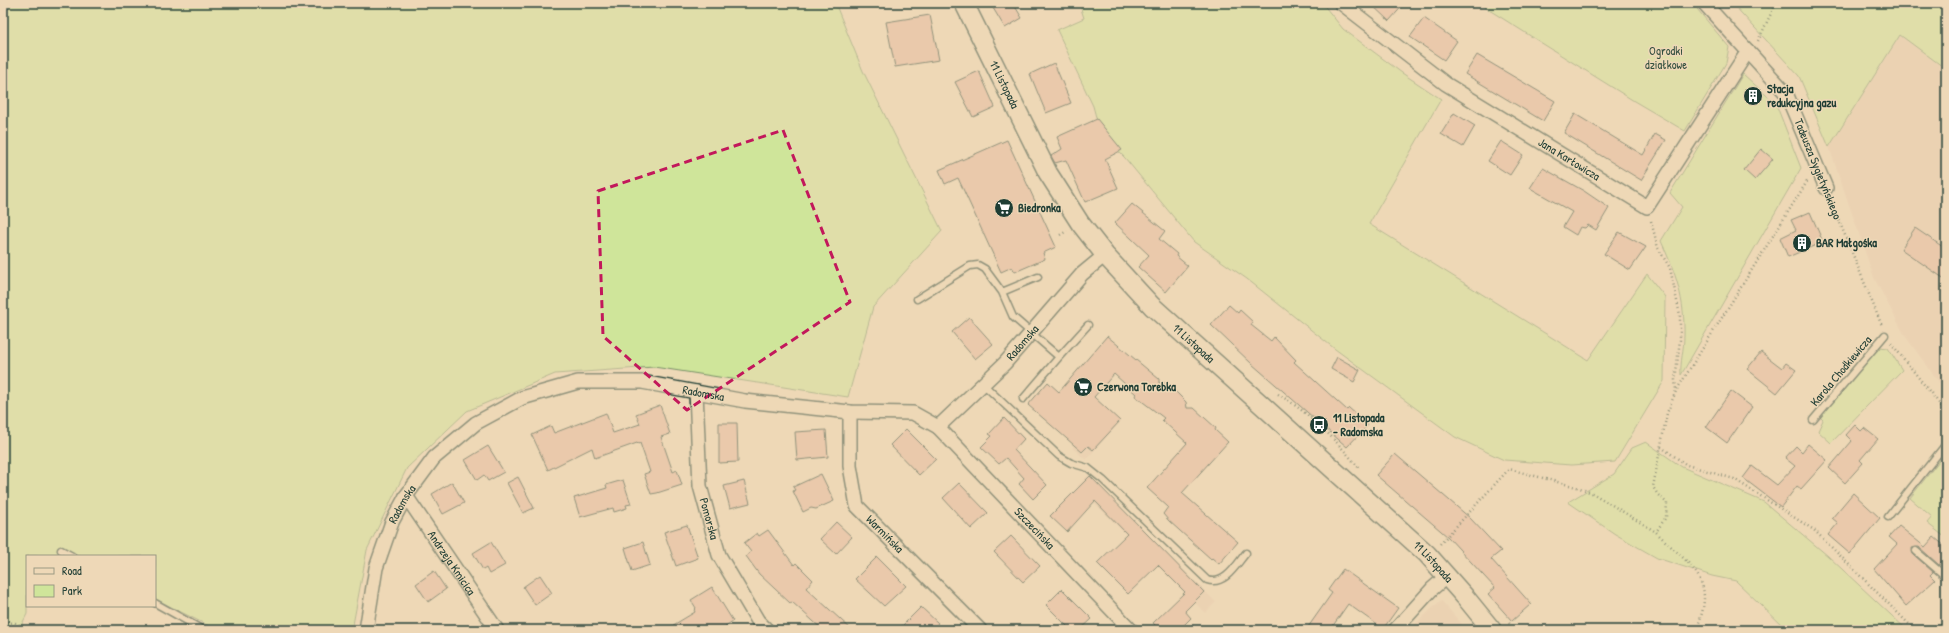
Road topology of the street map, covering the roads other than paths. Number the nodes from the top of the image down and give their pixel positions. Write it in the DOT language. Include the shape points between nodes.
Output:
graph roads {
  1 [pos="964,3"];
  2 [pos="1341,3"];
  3 [pos="1704,3"];
  4 [pos="1748,51"];
  5 [pos="1826,188"];
  6 [pos="1105,255"];
  7 [pos="1038,277"];
  8 [pos="1002,292"];
  9 [pos="917,299"];
  10 [pos="1088,325"];
  11 [pos="1030,334"];
  12 [pos="1885,335"];
  13 [pos="1059,357"];
  14 [pos="983,384"];
  15 [pos="696,392"];
  16 [pos="1023,399"];
  17 [pos="850,412"];
  18 [pos="1813,420"];
  19 [pos="938,427"];
  20 [pos="1946,444"];
  21 [pos="406,496"];
  22 [pos="1888,517"];
  23 [pos="61,550"];
  24 [pos="1916,551"];
  25 [pos="1246,553"];
  26 [pos="70,555"];
  27 [pos="1447,576"];
  28 [pos="1946,577"];
  29 [pos="156,604"];
  30 [pos="203,630"];
  31 [pos="366,630"];
  32 [pos="497,630"];
  33 [pos="767,630"];
  34 [pos="980,630"];
  35 [pos="1131,630"];
  36 [pos="1396,630"];
  37 [pos="1492,630"];
  1 -- 6 [label="main road, 11 Listopada" via="1048,173 1080,223"];
  2 -- 4 [label="street, Jana Karłowicza" via="1446,84 1647,207"];
  3 -- 4 [label="street, Tadeusza Sygietyńskiego"];
  4 -- 5 [label="street, Tadeusza Sygietyńskiego" via="1786,93"];
  6 -- 11 [label="street, Radomska" via="1082,274"];
  6 -- 27 [label="main road, 11 Listopada" via="1152,306 1401,530"];
  7 -- 8 [label="lane"];
  8 -- 9 [label="lane" via="985,269 978,265 970,266"];
  8 -- 11 [label="lane" via="1013,317"];
  10 -- 13 [label="lane"];
  11 -- 13 [label="lane"];
  11 -- 14 [label="street, Radomska"];
  12 -- 18 [label="lane, Karola Chodkiewicza"];
  13 -- 16 [label="lane"];
  14 -- 19 [label="street, Radomska"];
  14 -- 25 [label="lane" via="1059,456 1088,468 1103,480 1207,580 1221,581"];
  15 -- 17 [label="street, Radomska" via="745,401"];
  15 -- 21 [label="street, Radomska" via="642,382 578,382 522,398 470,428 434,458"];
  15 -- 33 [label="street, Pomorska" via="700,486 719,555 758,622"];
  17 -- 19 [label="street, Radomska" via="914,413"];
  17 -- 34 [label="street, Warmińska" via="850,466 857,506"];
  19 -- 35 [label="street, Szczecińska"];
  20 -- 22 [label="lane"];
  21 -- 31 [label="street, Radomska" via="392,522 376,568"];
  21 -- 32 [label="street, Andrzeja Kmicica"];
  23 -- 26 [label="lane"];
  24 -- 28 [label="lane"];
  27 -- 36 [label="street"];
  27 -- 37 [label="main road, 11 Listopada"];
  29 -- 30 [label="lane"];
}
